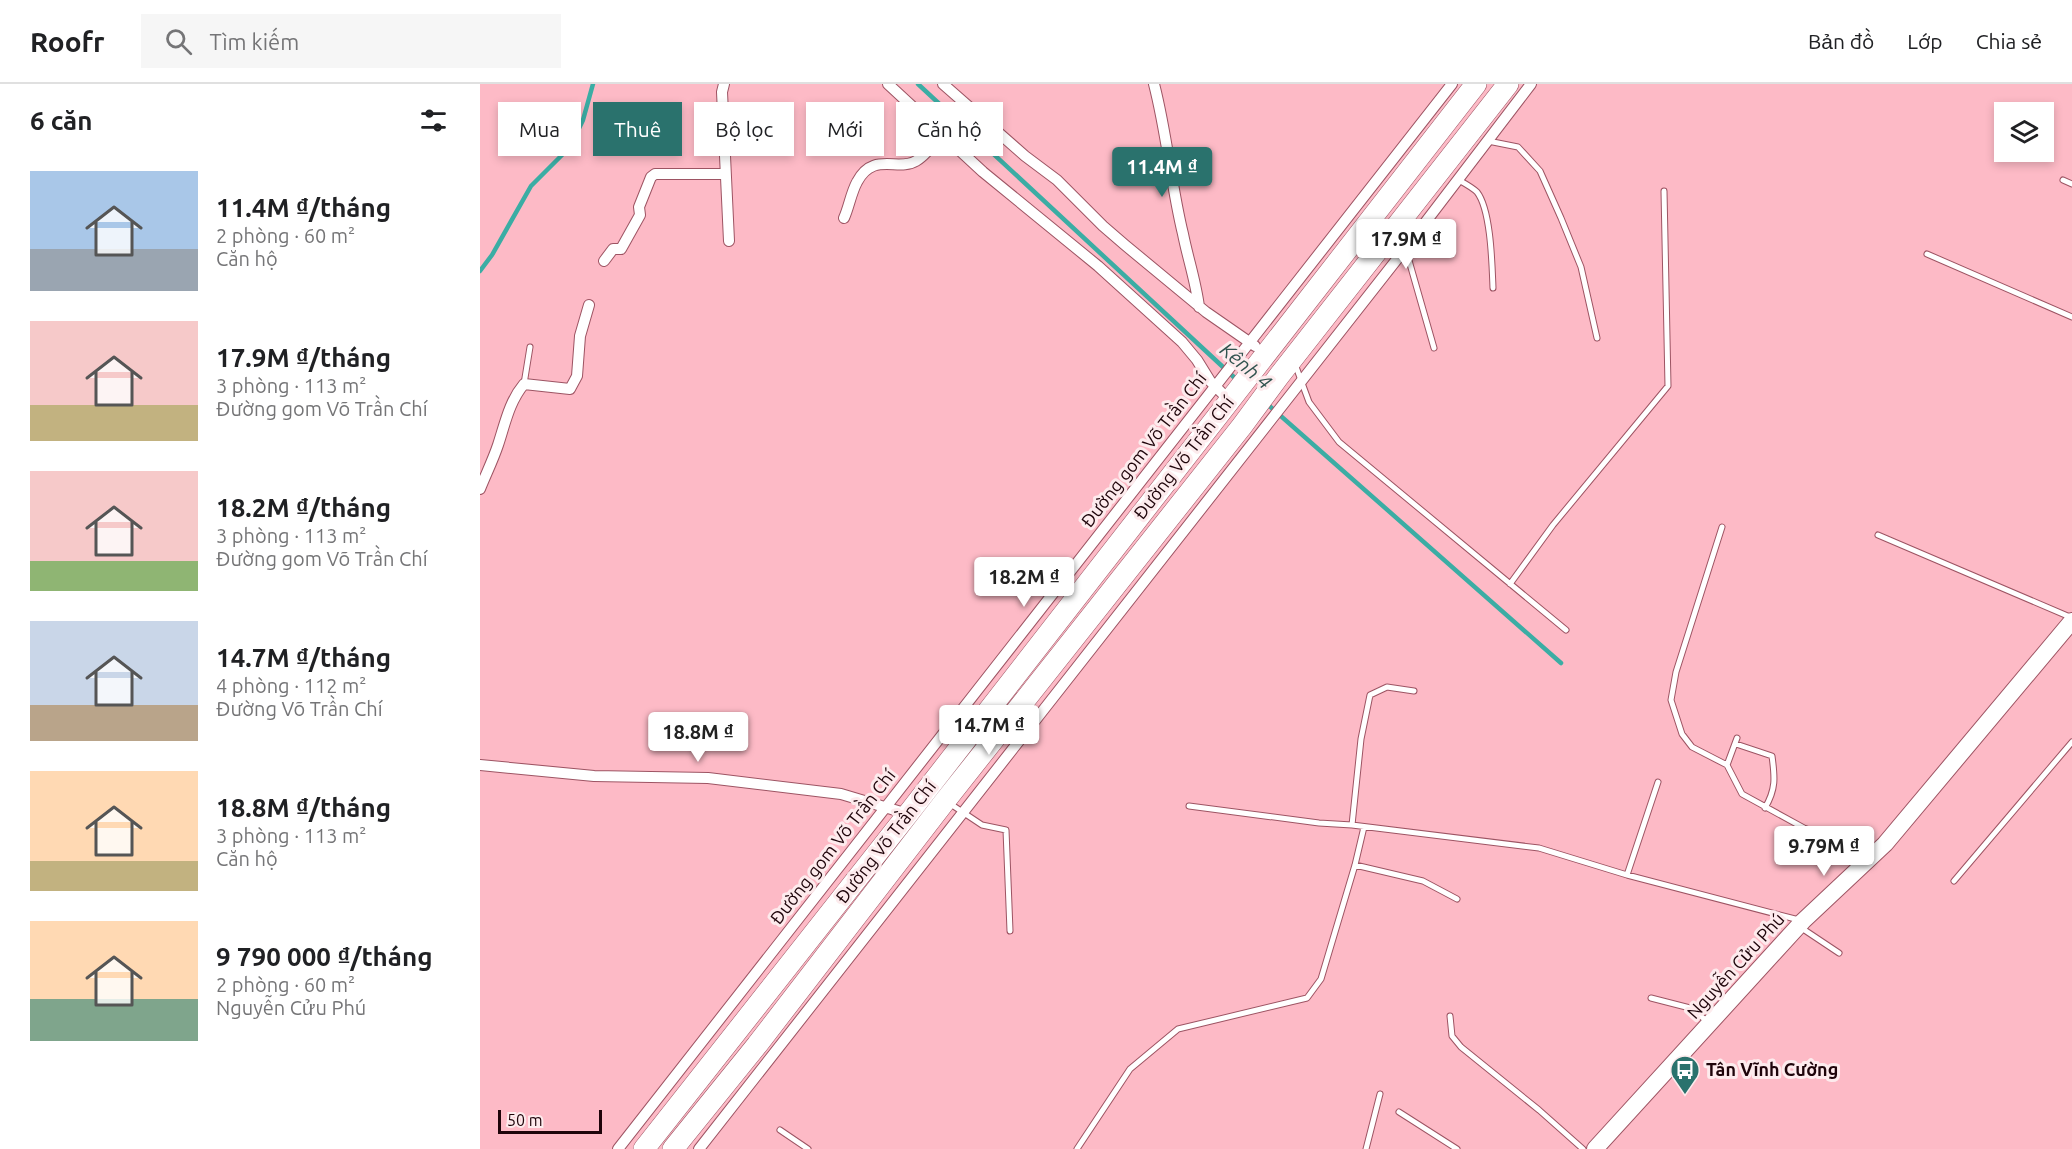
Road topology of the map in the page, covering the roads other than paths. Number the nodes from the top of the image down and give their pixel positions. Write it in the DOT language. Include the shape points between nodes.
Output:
graph roads {
  1 [pos="724,84"];
  2 [pos="888,84"];
  3 [pos="943,84"];
  4 [pos="1154,84"];
  5 [pos="1452,84"];
  6 [pos="1476,84"];
  7 [pos="1508,84"];
  8 [pos="1531,84"];
  9 [pos="907,102"];
  10 [pos="1487,141"];
  11 [pos="921,156"];
  12 [pos="966,156"];
  13 [pos="725,174"];
  14 [pos="1457,179"];
  15 [pos="2063,180"];
  16 [pos="2072,184"];
  17 [pos="1664,191"];
  18 [pos="844,218"];
  19 [pos="729,241"];
  20 [pos="1405,249"];
  21 [pos="1927,254"];
  22 [pos="604,261"];
  23 [pos="1493,288"];
  24 [pos="589,305"];
  25 [pos="1199,307"];
  26 [pos="2072,316"];
  27 [pos="1597,338"];
  28 [pos="530,347"];
  29 [pos="1434,348"];
  30 [pos="1258,352"];
  31 [pos="1293,359"];
  32 [pos="1301,381"];
  33 [pos="524,384"];
  34 [pos="1226,392"];
  35 [pos="480,489"];
  36 [pos="1722,526"];
  37 [pos="1878,535"];
  38 [pos="1510,584"];
  39 [pos="2072,619"];
  40 [pos="1566,630"];
  41 [pos="1414,691"];
  42 [pos="2072,742"];
  43 [pos="480,765"];
  44 [pos="1727,765"];
  45 [pos="1658,782"];
  46 [pos="945,801"];
  47 [pos="1189,806"];
  48 [pos="885,807"];
  49 [pos="1765,808"];
  50 [pos="963,812"];
  51 [pos="908,814"];
  52 [pos="1352,825"];
  53 [pos="1364,827"];
  54 [pos="1871,858"];
  55 [pos="1355,865"];
  56 [pos="1627,875"];
  57 [pos="1954,881"];
  58 [pos="1457,899"];
  59 [pos="1800,923"];
  60 [pos="1011,931"];
  61 [pos="1839,953"];
  62 [pos="1651,998"];
  63 [pos="1450,1017"];
  64 [pos="1710,1024"];
  65 [pos="1380,1094"];
  66 [pos="1399,1112"];
  67 [pos="780,1130"];
  68 [pos="618,1149"];
  69 [pos="644,1149"];
  70 [pos="673,1149"];
  71 [pos="699,1149"];
  72 [pos="808,1149"];
  73 [pos="1077,1149"];
  74 [pos="1366,1149"];
  75 [pos="1457,1149"];
  76 [pos="1583,1149"];
  77 [pos="1595,1149"];
  1 -- 13 [label="street"];
  2 -- 9 [label="street"];
  3 -- 25 [label="street"];
  4 -- 25 [label="street"];
  5 -- 30 [label="street"];
  6 -- 30 [label="highway"];
  7 -- 31 [label="highway"];
  8 -- 10 [label="street"];
  10 -- 14 [label="street"];
  10 -- 27 [label="lane" via="1518,147 1540,171 1581,267"];
  11 -- 18 [label="street" via="905,164 875,165 865,172 857,182"];
  12 -- 34 [label="street" via="1182,342"];
  13 -- 19 [label="street"];
  13 -- 22 [label="street" via="655,174 639,207 640,215 621,249 614,249"];
  14 -- 20 [label="street"];
  14 -- 23 [label="lane" via="1476,191 1482,202 1490,238"];
  15 -- 16 [label="lane"];
  17 -- 38 [label="lane" via="1668,386 1553,525"];
  20 -- 29 [label="lane"];
  20 -- 32 [label="street"];
  21 -- 26 [label="lane"];
  24 -- 33 [label="street" via="580,336 577,376 570,389"];
  25 -- 30 [label="street"];
  28 -- 33 [label="lane"];
  30 -- 34 [label="highway, Đường Võ Trần Chí"];
  31 -- 32 [label="lane"];
  31 -- 46 [label="highway, Đường Võ Trần Chí"];
  32 -- 38 [label="lane" via="1309,402 1339,442"];
  32 -- 50 [label="street"];
  33 -- 35 [label="street" via="505,419"];
  34 -- 48 [label="street, Đường gom Võ Trần Chí"];
  34 -- 51 [label="highway, Đường Võ Trần Chí"];
  36 -- 44 [label="lane" via="1676,672 1671,700 1682,734 1692,747"];
  37 -- 39 [label="lane"];
  38 -- 40 [label="lane"];
  39 -- 54 [label="main road, Nguyễn Cửu Phú"];
  41 -- 52 [label="lane" via="1387,687 1370,695"];
  42 -- 57 [label="lane"];
  43 -- 48 [label="street" via="594,776 708,778 841,794"];
  44 -- 49 [label="lane" via="1742,794"];
  44 -- 49 [label="lane" via="1736,741 1772,756 1773,794"];
  45 -- 56 [label="lane"];
  46 -- 50 [label="lane"];
  46 -- 70 [label="highway, Đường Võ Trần Chí"];
  47 -- 52 [label="lane"];
  48 -- 51 [label="street"];
  48 -- 68 [label="street, Đường gom Võ Trần Chí"];
  49 -- 54 [label="lane"];
  50 -- 60 [label="lane" via="982,825 1006,830"];
  50 -- 71 [label="street"];
  51 -- 69 [label="highway, Đường Võ Trần Chí"];
  52 -- 53 [label="lane"];
  53 -- 55 [label="lane"];
  53 -- 56 [label="lane" via="1539,848"];
  54 -- 59 [label="main road, Nguyễn Cửu Phú"];
  55 -- 58 [label="lane" via="1423,881"];
  55 -- 73 [label="lane" via="1321,979 1307,998 1178,1029 1130,1069"];
  56 -- 59 [label="lane"];
  59 -- 61 [label="lane"];
  59 -- 64 [label="main road, Nguyễn Cửu Phú"];
  62 -- 64 [label="lane" via="1690,1008"];
  63 -- 76 [label="lane" via="1452,1036 1461,1047"];
  64 -- 77 [label="main road, Nguyễn Cửu Phú"];
  65 -- 74 [label="lane"];
  66 -- 75 [label="lane"];
  67 -- 72 [label="lane"];
}
